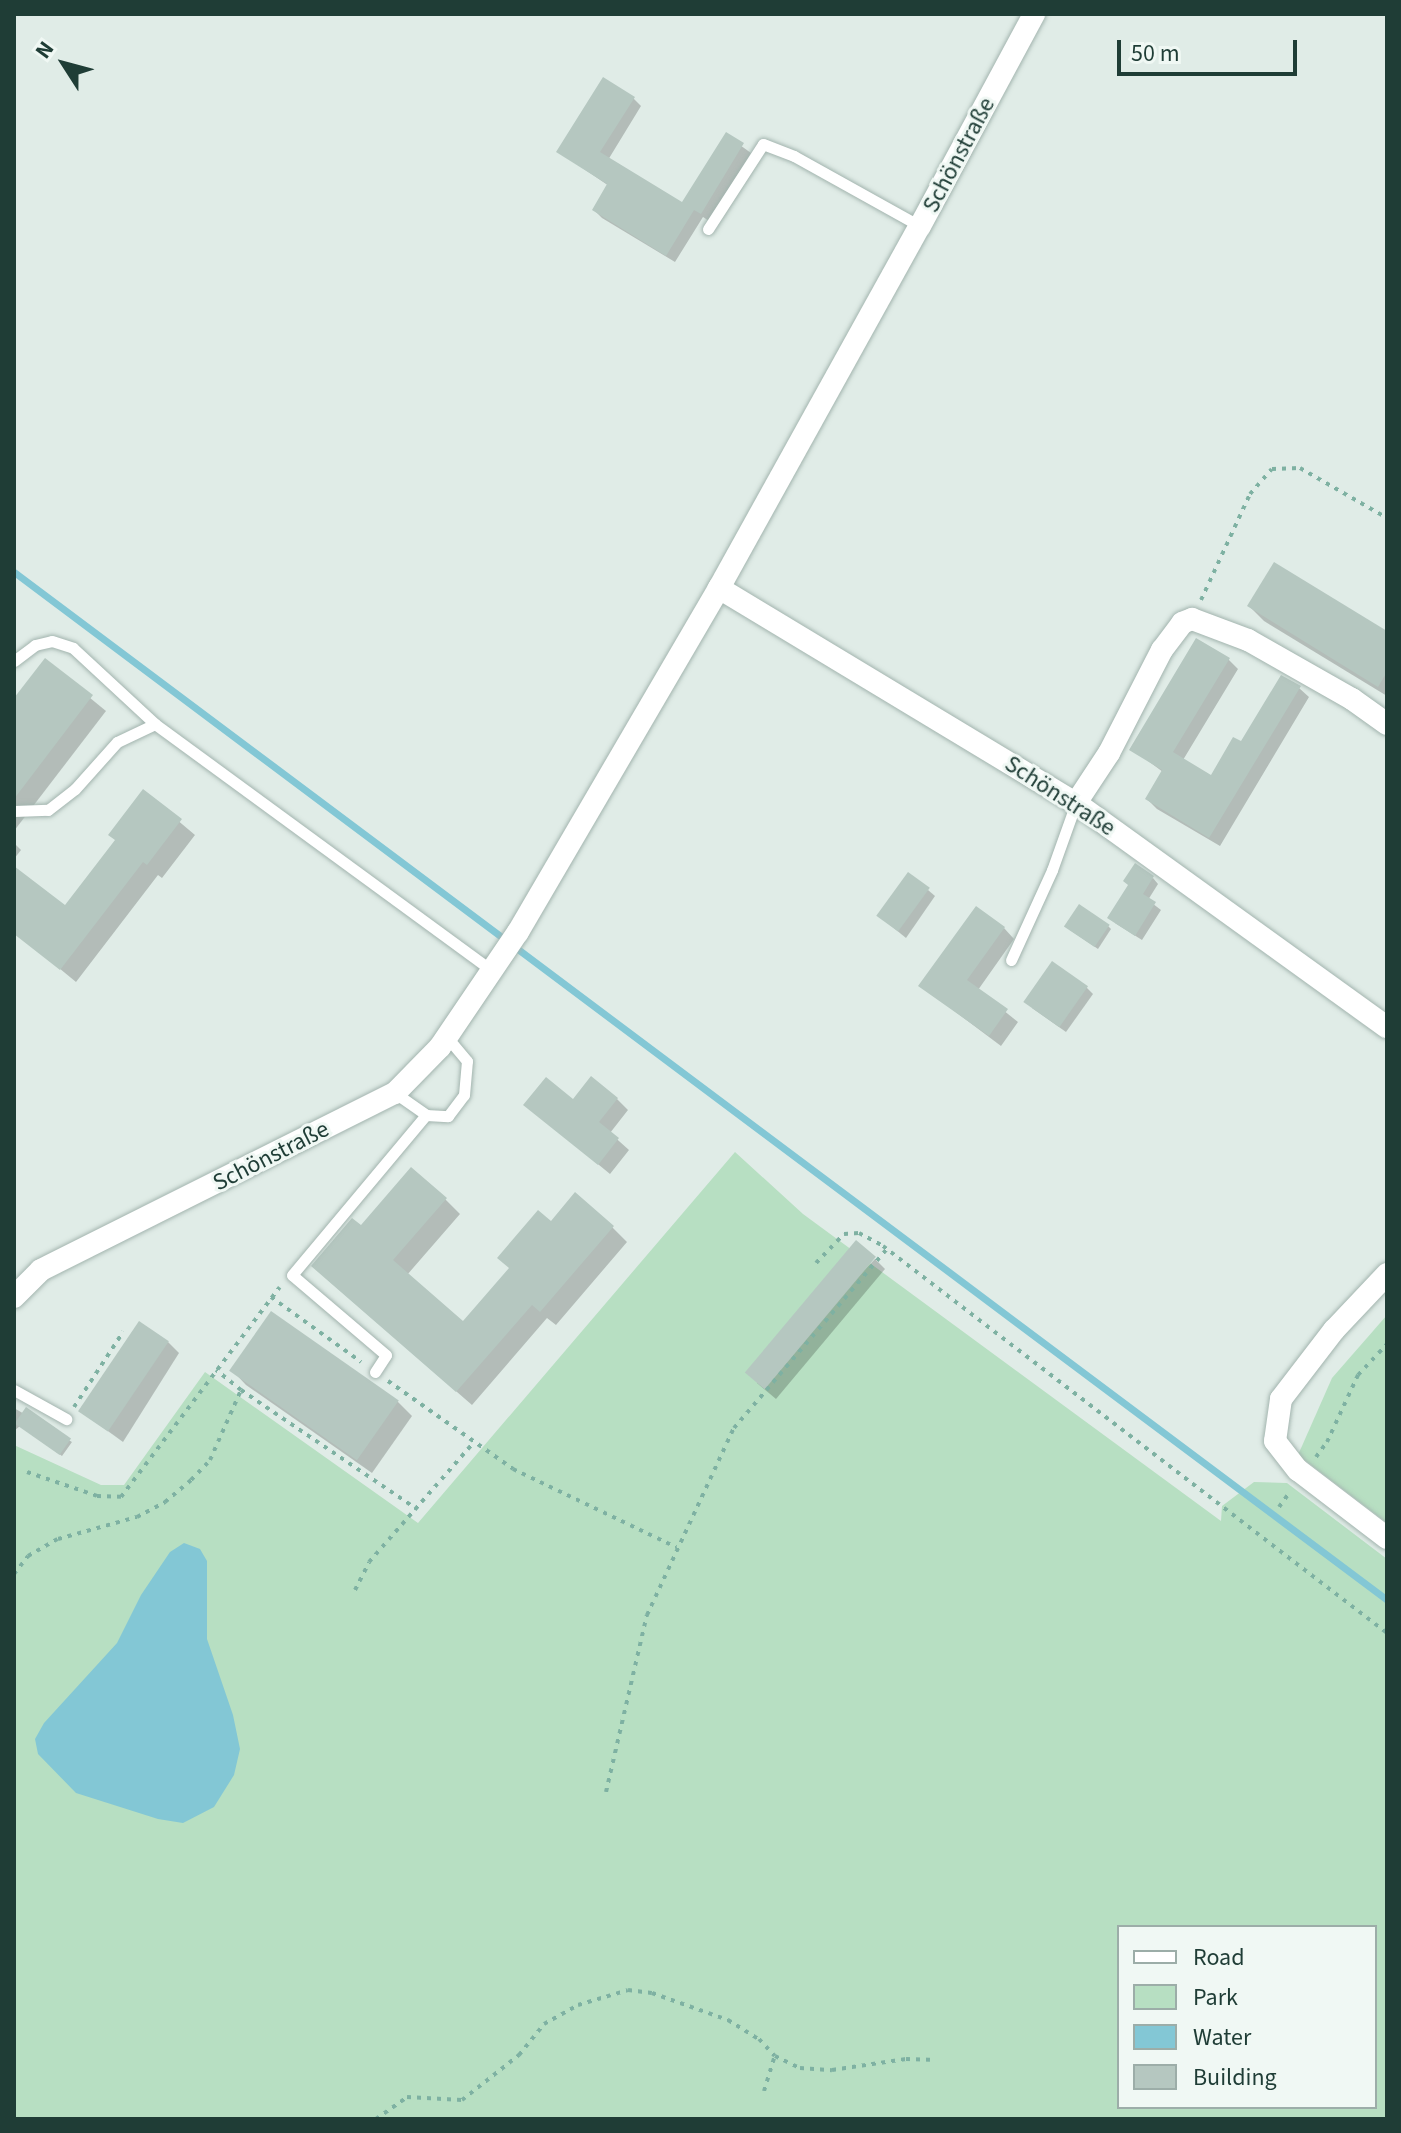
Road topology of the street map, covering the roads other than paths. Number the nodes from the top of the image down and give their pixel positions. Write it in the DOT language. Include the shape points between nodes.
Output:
graph roads {
  1 [pos="1034,14"];
  2 [pos="920,226"];
  3 [pos="708,229"];
  4 [pos="719,588"];
  5 [pos="14,661"];
  6 [pos="155,724"];
  7 [pos="1387,724"];
  8 [pos="1076,803"];
  9 [pos="14,811"];
  10 [pos="1011,960"];
  11 [pos="497,964"];
  12 [pos="1387,1027"];
  13 [pos="447,1037"];
  14 [pos="395,1093"];
  15 [pos="426,1115"];
  16 [pos="1387,1274"];
  17 [pos="14,1297"];
  18 [pos="375,1372"];
  19 [pos="14,1390"];
  20 [pos="66,1419"];
  21 [pos="1387,1538"];
  1 -- 2 [label="street, Schönstraße"];
  2 -- 3 [label="lane" via="763,144"];
  2 -- 4 [label="street, Schönstraße"];
  4 -- 8 [label="street, Schönstraße"];
  4 -- 11 [label="street, Schönstraße"];
  5 -- 6 [label="lane" via="35,645 52,641 73,648"];
  6 -- 9 [label="lane" via="117,742 48,810"];
  6 -- 11 [label="lane"];
  7 -- 8 [label="street" via="1248,640 1192,619 1182,623 1162,650 1109,753"];
  8 -- 10 [label="lane"];
  8 -- 12 [label="street, Schönstraße"];
  11 -- 13 [label="street, Schönstraße"];
  13 -- 14 [label="street, Schönstraße"];
  13 -- 15 [label="lane" via="467,1061 464,1095 448,1116"];
  14 -- 15 [label="lane"];
  14 -- 17 [label="street, Schönstraße" via="41,1270"];
  15 -- 18 [label="lane" via="292,1275 386,1355"];
  16 -- 21 [label="street" via="1334,1330 1281,1399 1275,1441 1304,1475"];
  19 -- 20 [label="lane"];
}
